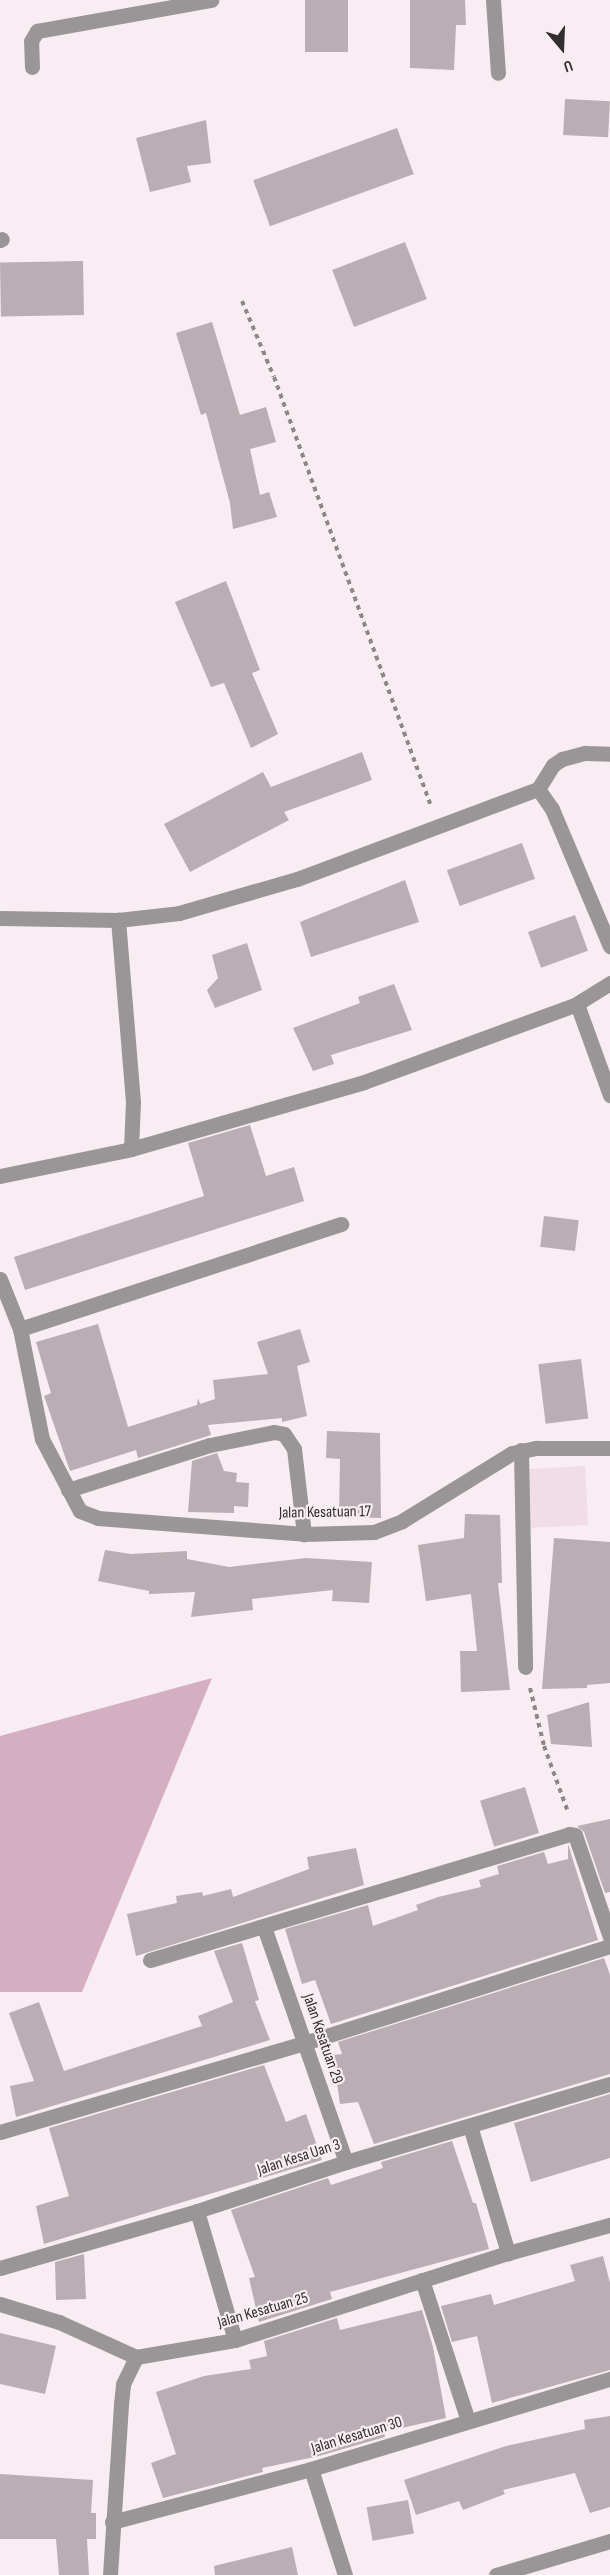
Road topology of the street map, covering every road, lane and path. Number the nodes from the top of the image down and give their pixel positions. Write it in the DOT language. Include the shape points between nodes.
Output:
graph roads {
  1 [pos="211,0"];
  2 [pos="493,0"];
  3 [pos="165,4"];
  4 [pos="32,67"];
  5 [pos="498,73"];
  6 [pos="242,301"];
  7 [pos="610,754"];
  8 [pos="538,789"];
  9 [pos="438,825"];
  10 [pos="0,918"];
  11 [pos="118,920"];
  12 [pos="610,946"];
  13 [pos="610,983"];
  14 [pos="577,1004"];
  15 [pos="610,1095"];
  16 [pos="131,1149"];
  17 [pos="0,1176"];
  18 [pos="341,1224"];
  19 [pos="0,1279"];
  20 [pos="20,1329"];
  21 [pos="610,1448"];
  22 [pos="521,1450"];
  23 [pos="68,1490"];
  24 [pos="304,1534"];
  25 [pos="525,1666"];
  26 [pos="575,1835"];
  27 [pos="264,1927"];
  28 [pos="610,1937"];
  29 [pos="610,1946"];
  30 [pos="150,1960"];
  31 [pos="304,2043"];
  32 [pos="610,2084"];
  33 [pos="470,2126"];
  34 [pos="0,2132"];
  35 [pos="346,2162"];
  36 [pos="197,2211"];
  37 [pos="610,2225"];
  38 [pos="508,2253"];
  39 [pos="0,2268"];
  40 [pos="422,2280"];
  41 [pos="0,2304"];
  42 [pos="235,2340"];
  43 [pos="136,2357"];
  44 [pos="610,2379"];
  45 [pos="468,2421"];
  46 [pos="311,2469"];
  47 [pos="112,2522"];
  48 [pos="610,2541"];
  49 [pos="110,2575"];
  50 [pos="345,2575"];
  51 [pos="496,2575"];
  1 -- 3 [label="street"];
  2 -- 5 [label="street"];
  3 -- 4 [label="street" via="38,31 32,41"];
  6 -- 9 [label="path" via="274,377"];
  7 -- 8 [label="street" via="585,753 562,759 553,765"];
  8 -- 9 [label="street"];
  8 -- 12 [label="street" via="552,809"];
  9 -- 11 [label="street" via="245,896 179,913"];
  10 -- 11 [label="street"];
  11 -- 16 [label="street" via="133,1102"];
  13 -- 14 [label="street"];
  14 -- 15 [label="street"];
  14 -- 16 [label="street" via="364,1082"];
  16 -- 17 [label="street"];
  18 -- 20 [label="street"];
  19 -- 20 [label="street, Jalan Kesatuan 17"];
  20 -- 23 [label="street, Jalan Kesatuan 17" via="42,1439"];
  21 -- 22 [label="street, Jalan Kesatuan 17"];
  22 -- 24 [label="street, Jalan Kesatuan 17" via="387,1528"];
  22 -- 25 [label="street"];
  23 -- 24 [label="street, Jalan Kesatuan 17" via="80,1511 98,1518"];
  23 -- 24 [label="street" via="210,1445 274,1432 285,1434 294,1449"];
  25 -- 26 [label="path" via="544,1746"];
  26 -- 27 [label="street" via="564,1835"];
  26 -- 28 [label="street"];
  27 -- 30 [label="street"];
  27 -- 31 [label="street, Jalan Kesatuan 29"];
  29 -- 31 [label="street"];
  31 -- 34 [label="street"];
  31 -- 35 [label="street, Jalan Kesatuan 29"];
  32 -- 33 [label="street, Jalan Kesa Uan 3"];
  33 -- 35 [label="street, Jalan Kesa Uan 3"];
  33 -- 38 [label="street"];
  35 -- 36 [label="street, Jalan Kesa Uan 3"];
  36 -- 39 [label="street, Jalan Kesa Uan 3"];
  36 -- 42 [label="street"];
  37 -- 38 [label="street, Jalan Kesatuan 25"];
  38 -- 40 [label="street, Jalan Kesatuan 25"];
  40 -- 42 [label="street, Jalan Kesatuan 25"];
  40 -- 45 [label="street"];
  41 -- 43 [label="street" via="59,2322"];
  42 -- 43 [label="street, Jalan Kesatuan 25"];
  43 -- 47 [label="street" via="123,2384"];
  44 -- 45 [label="street, Jalan Kesatuan 30"];
  45 -- 46 [label="street, Jalan Kesatuan 30"];
  46 -- 47 [label="street, Jalan Kesatuan 30"];
  46 -- 50 [label="street"];
  47 -- 49 [label="street"];
  48 -- 51 [label="street"];
}
